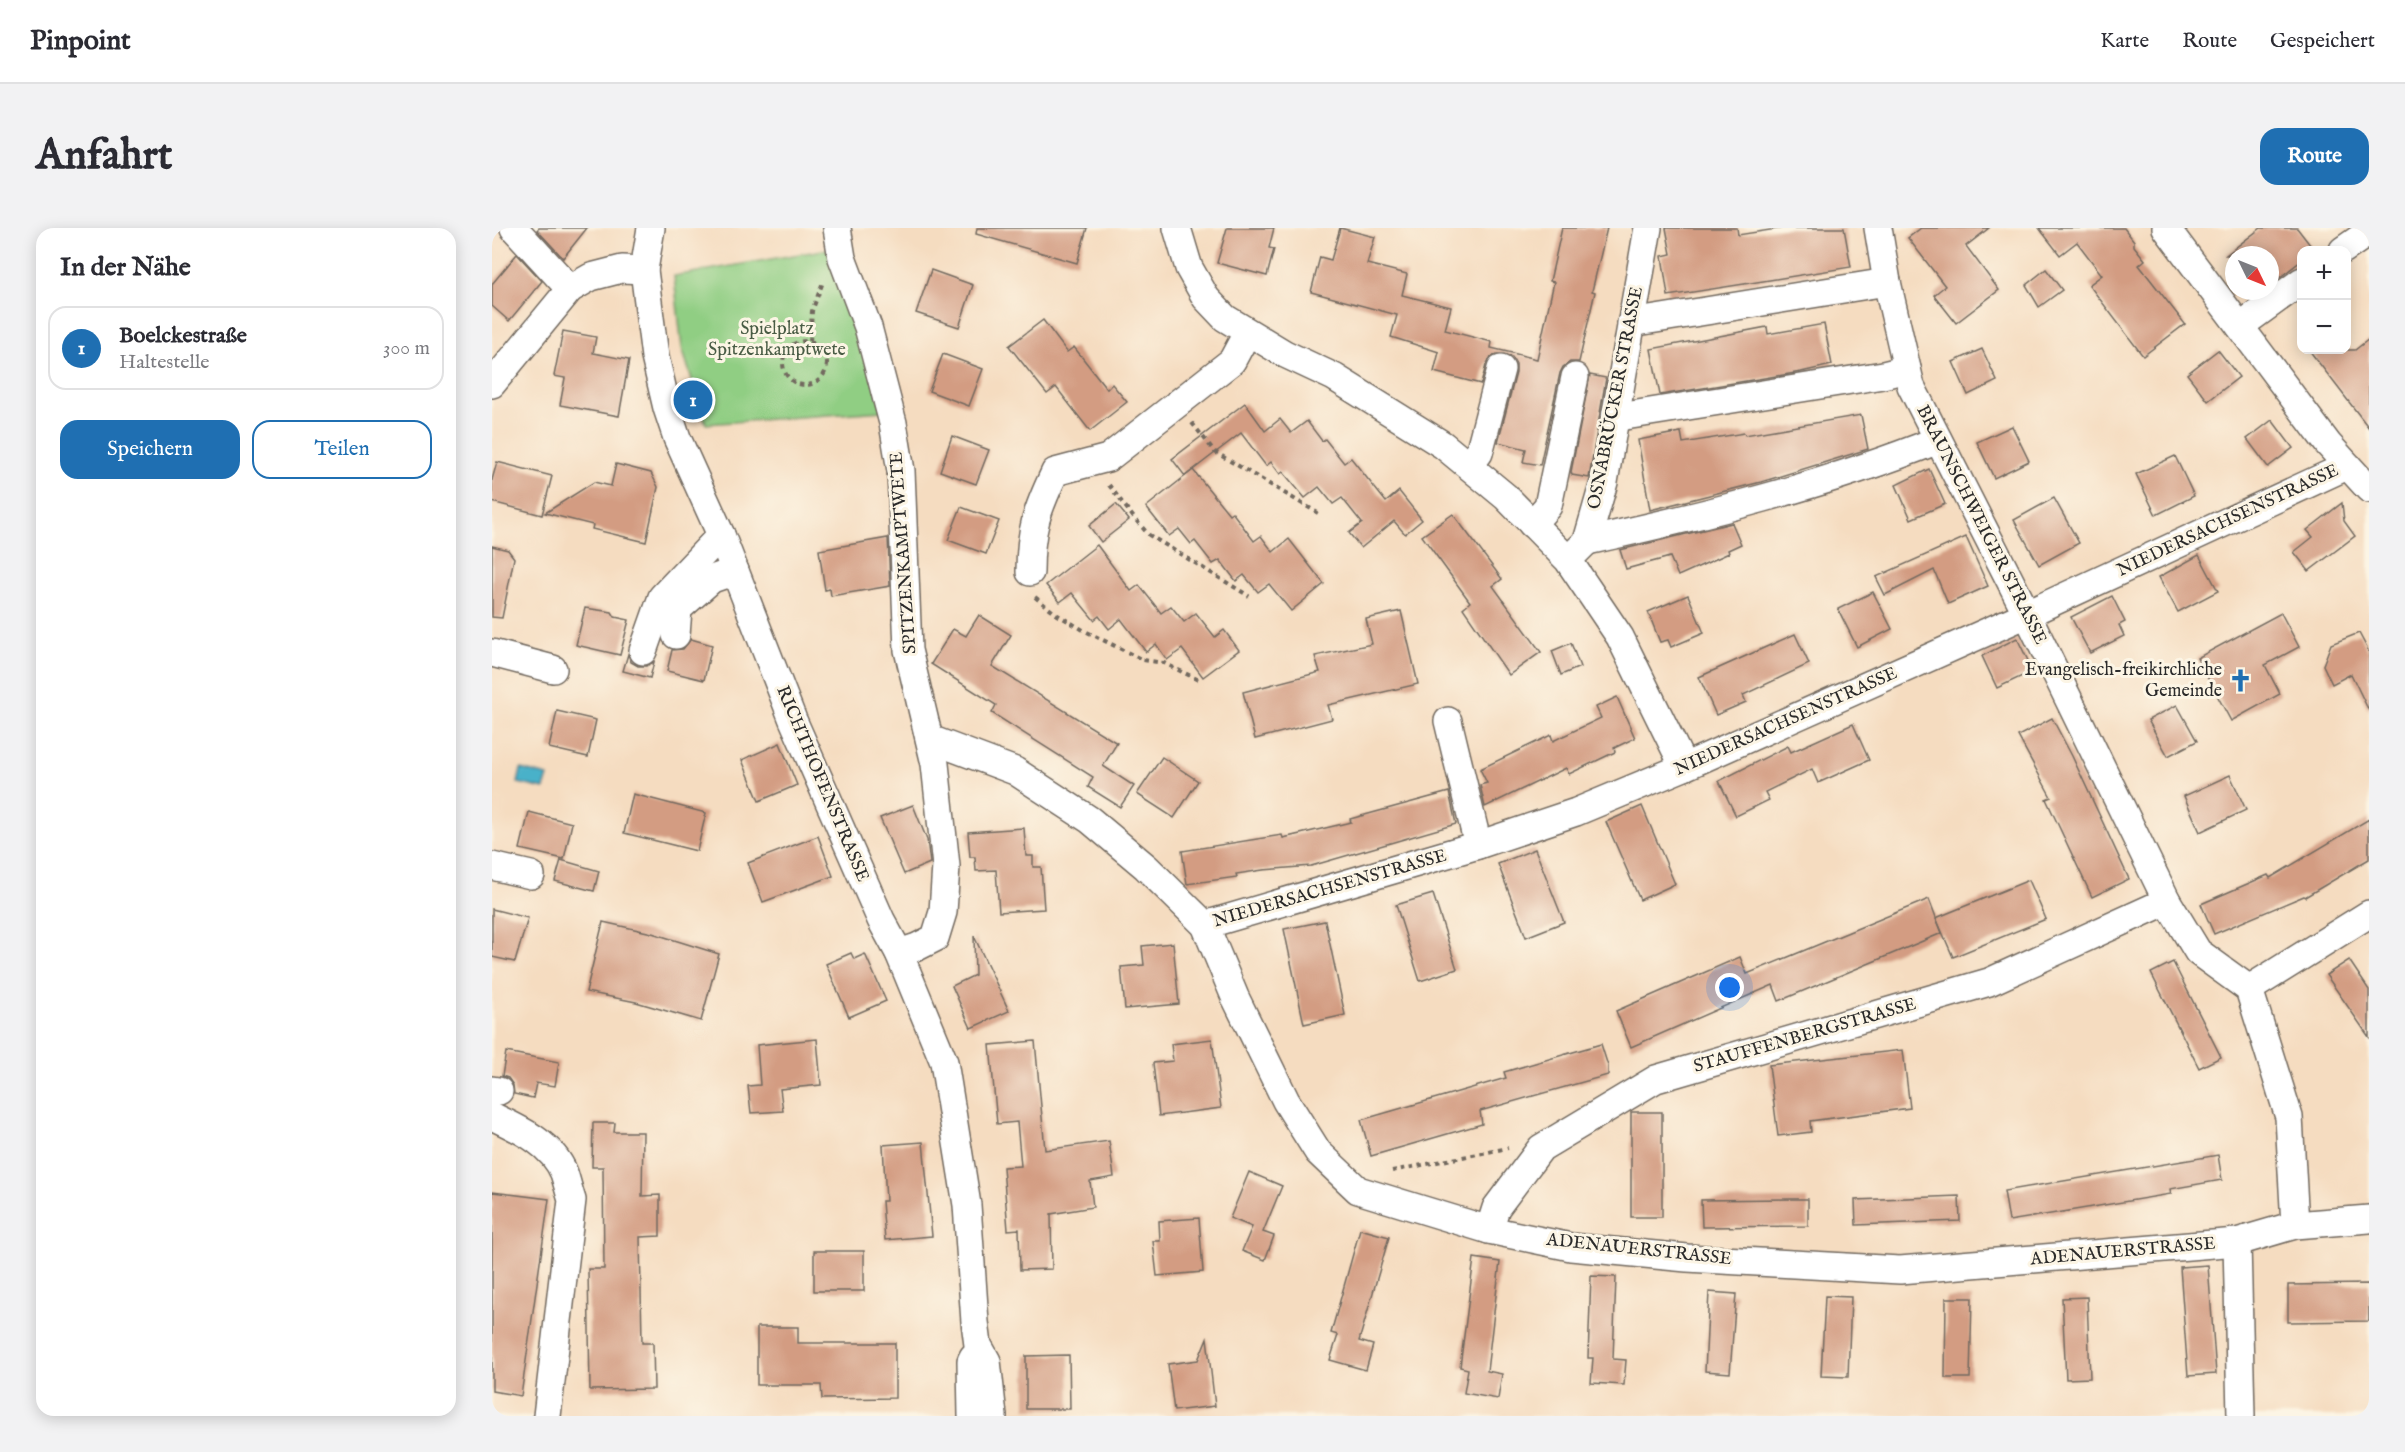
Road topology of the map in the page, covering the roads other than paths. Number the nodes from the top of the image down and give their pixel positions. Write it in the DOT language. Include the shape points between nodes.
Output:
graph roads {
  1 [pos="514,228"];
  2 [pos="651,228"];
  3 [pos="837,228"];
  4 [pos="1177,228"];
  5 [pos="1648,228"];
  6 [pos="1878,228"];
  7 [pos="2166,228"];
  8 [pos="2369,232"];
  9 [pos="2349,246"];
  10 [pos="644,270"];
  11 [pos="1887,282"];
  12 [pos="2297,284"];
  13 [pos="570,289"];
  14 [pos="1631,323"];
  15 [pos="2240,326"];
  16 [pos="1247,333"];
  17 [pos="1501,369"];
  18 [pos="1907,369"];
  19 [pos="1575,377"];
  20 [pos="492,384"];
  21 [pos="1616,414"];
  22 [pos="1938,440"];
  23 [pos="1469,466"];
  24 [pos="2347,466"];
  25 [pos="2369,489"];
  26 [pos="1532,524"];
  27 [pos="722,535"];
  28 [pos="1587,541"];
  29 [pos="1568,560"];
  30 [pos="735,571"];
  31 [pos="1030,572"];
  32 [pos="2027,614"];
  33 [pos="676,635"];
  34 [pos="643,651"];
  35 [pos="492,653"];
  36 [pos="553,669"];
  37 [pos="1448,721"];
  38 [pos="930,739"];
  39 [pos="1684,767"];
  40 [pos="1478,845"];
  41 [pos="492,866"];
  42 [pos="531,875"];
  43 [pos="2167,901"];
  44 [pos="2369,915"];
  45 [pos="1205,925"];
  46 [pos="899,953"];
  47 [pos="2248,989"];
  48 [pos="494,1099"];
  49 [pos="2369,1219"];
  50 [pos="2295,1225"];
  51 [pos="1489,1230"];
  52 [pos="2237,1242"];
  53 [pos="978,1345"];
  54 [pos="547,1416"];
  55 [pos="972,1416"];
  56 [pos="993,1416"];
  57 [pos="2241,1416"];
  1 -- 13 [label="street"];
  2 -- 10 [label="street, RICHTHOFENSTRASSE"];
  3 -- 38 [label="street, SPITZENKAMPTWETE" via="842,258 868,327 893,423 901,471 908,650"];
  4 -- 16 [label="street" via="1189,268 1206,298"];
  5 -- 14 [label="street, OSNABRÜCKER STRASSE"];
  6 -- 11 [label="street, BRAUNSCHWEIGER STRASSE"];
  7 -- 15 [label="street"];
  8 -- 9 [label="street"];
  10 -- 13 [label="street" via="622,269 591,277"];
  10 -- 27 [label="street, RICHTHOFENSTRASSE" via="655,357 667,408"];
  11 -- 14 [label="street"];
  11 -- 18 [label="street, BRAUNSCHWEIGER STRASSE"];
  12 -- 15 [label="street"];
  13 -- 20 [label="street"];
  14 -- 21 [label="street, OSNABRÜCKER STRASSE"];
  15 -- 24 [label="street"];
  16 -- 23 [label="street" via="1334,377 1443,445"];
  16 -- 31 [label="street" via="1232,360 1108,458 1055,472 1037,509"];
  17 -- 23 [label="street" via="1479,453"];
  18 -- 21 [label="street" via="1625,416"];
  18 -- 22 [label="street, BRAUNSCHWEIGER STRASSE" via="1911,386"];
  19 -- 26 [label="street" via="1548,506"];
  21 -- 28 [label="street, OSNABRÜCKER STRASSE" via="1604,482"];
  22 -- 28 [label="street" via="1891,459 1763,498"];
  22 -- 32 [label="street, BRAUNSCHWEIGER STRASSE"];
  23 -- 26 [label="street"];
  24 -- 25 [label="street"];
  24 -- 32 [label="street, NIEDERSACHSENSTRASSE"];
  26 -- 29 [label="street"];
  27 -- 30 [label="street, RICHTHOFENSTRASSE"];
  27 -- 34 [label="street" via="662,597"];
  28 -- 29 [label="street, OSNABRÜCKER STRASSE"];
  29 -- 39 [label="street" via="1620,637"];
  30 -- 33 [label="street" via="712,579 678,609"];
  30 -- 46 [label="street, RICHTHOFENSTRASSE" via="793,720"];
  32 -- 39 [label="street, NIEDERSACHSENSTRASSE"];
  32 -- 43 [label="street, BRAUNSCHWEIGER STRASSE"];
  35 -- 36 [label="street"];
  37 -- 40 [label="street"];
  38 -- 45 [label="street, ADENAUERSTRASSE" via="1015,771 1090,820 1146,867"];
  38 -- 46 [label="street, SPITZENKAMPTWETE" via="946,866 943,912 935,938"];
  39 -- 40 [label="street, NIEDERSACHSENSTRASSE" via="1576,812"];
  40 -- 45 [label="street, NIEDERSACHSENSTRASSE"];
  41 -- 42 [label="street"];
  43 -- 47 [label="street, BRAUNSCHWEIGER STRASSE" via="2198,952"];
  43 -- 51 [label="street, STAUFFENBERGSTRASSE" via="1989,982 1656,1079 1541,1148 1496,1208"];
  44 -- 47 [label="street"];
  45 -- 51 [label="street, ADENAUERSTRASSE" via="1286,1101 1318,1152 1358,1190"];
  46 -- 53 [label="street, RICHTHOFENSTRASSE" via="947,1075 967,1205"];
  47 -- 50 [label="street" via="2289,1117"];
  48 -- 54 [label="street" via="521,1130 546,1148 563,1172 572,1200"];
  49 -- 50 [label="street, ADENAUERSTRASSE"];
  50 -- 52 [label="street, ADENAUERSTRASSE"];
  51 -- 52 [label="street, ADENAUERSTRASSE" via="1571,1247 1900,1270"];
  52 -- 57 [label="street"];
  53 -- 55 [label="street, RICHTHOFENSTRASSE" via="971,1361"];
  53 -- 56 [label="street, RICHTHOFENSTRASSE" via="987,1361"];
}
